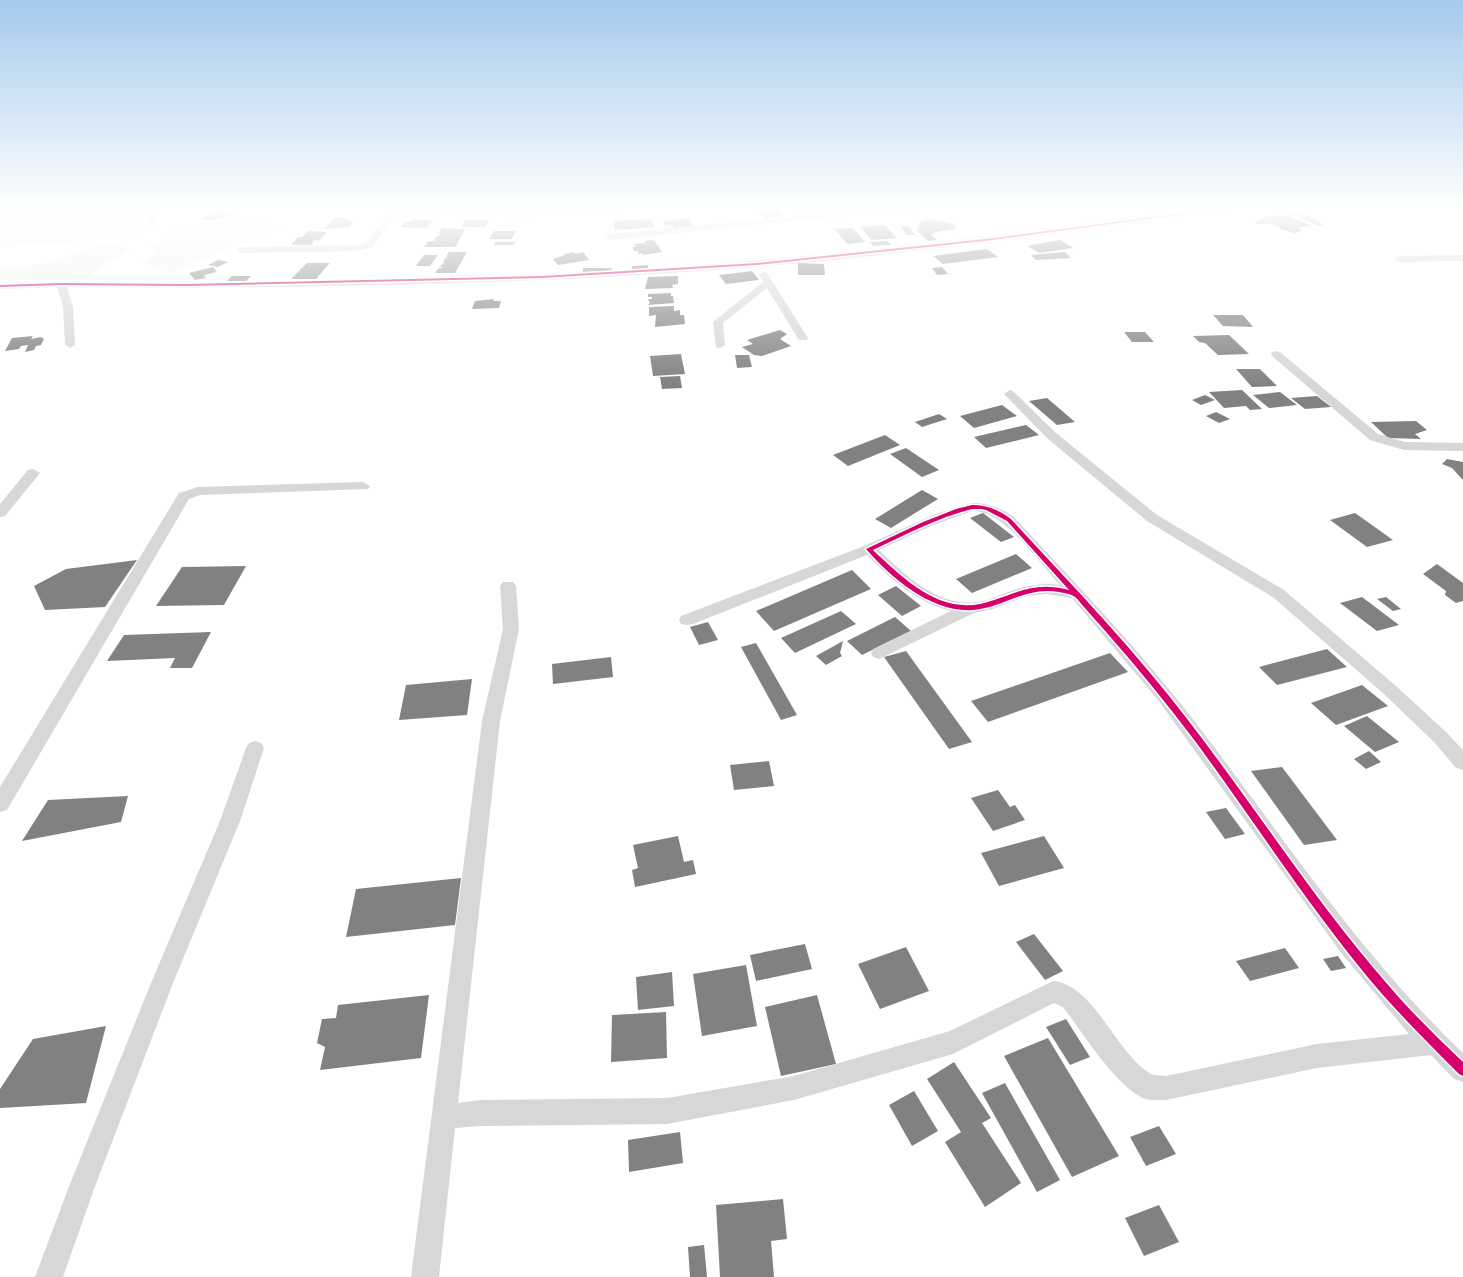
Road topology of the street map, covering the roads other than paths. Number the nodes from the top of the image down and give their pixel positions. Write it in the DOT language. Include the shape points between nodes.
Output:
graph roads {
  1 [pos="714,267"];
  2 [pos="759,267"];
  3 [pos="769,282"];
  4 [pos="62,284"];
  5 [pos="0,286"];
  6 [pos="803,338"];
  7 [pos="70,345"];
  8 [pos="720,345"];
  9 [pos="1276,354"];
  10 [pos="1010,394"];
  11 [pos="1463,447"];
  12 [pos="33,473"];
  13 [pos="363,486"];
  14 [pos="0,513"];
  15 [pos="869,549"];
  16 [pos="508,586"];
  17 [pos="1078,595"];
  18 [pos="971,608"];
  19 [pos="687,620"];
  20 [pos="879,653"];
  21 [pos="255,748"];
  22 [pos="1463,763"];
  23 [pos="0,804"];
  24 [pos="1433,1043"];
  25 [pos="1463,1070"];
  26 [pos="443,1117"];
  27 [pos="49,1277"];
  28 [pos="425,1277"];
  1 -- 4 [label="street" via="542,277"];
  2 -- 3 [label="street"];
  3 -- 6 [label="street"];
  3 -- 8 [label="street" via="718,322"];
  4 -- 5 [label="street"];
  4 -- 7 [label="street" via="68,307"];
  9 -- 11 [label="street" via="1374,437 1404,446"];
  10 -- 22 [label="street" via="1052,436 1152,518 1279,594 1390,690"];
  12 -- 14 [label="street"];
  13 -- 23 [label="street" via="198,491 184,496"];
  15 -- 17 [label="street" via="920,526 980,506 1009,520"];
  15 -- 18 [label="street" via="925,597"];
  15 -- 19 [label="street"];
  16 -- 26 [label="street" via="511,629 491,721"];
  17 -- 18 [label="street" via="1036,589"];
  17 -- 24 [label="street" via="1186,723 1364,964"];
  18 -- 20 [label="street"];
  21 -- 27 [label="street" via="230,822 162,983"];
  24 -- 25 [label="street"];
  24 -- 26 [label="street" via="1316,1056 1166,1088 1148,1087 1126,1069 1071,999 1053,992 953,1042 794,1088 667,1111 481,1113"];
  26 -- 28 [label="street"];
}
